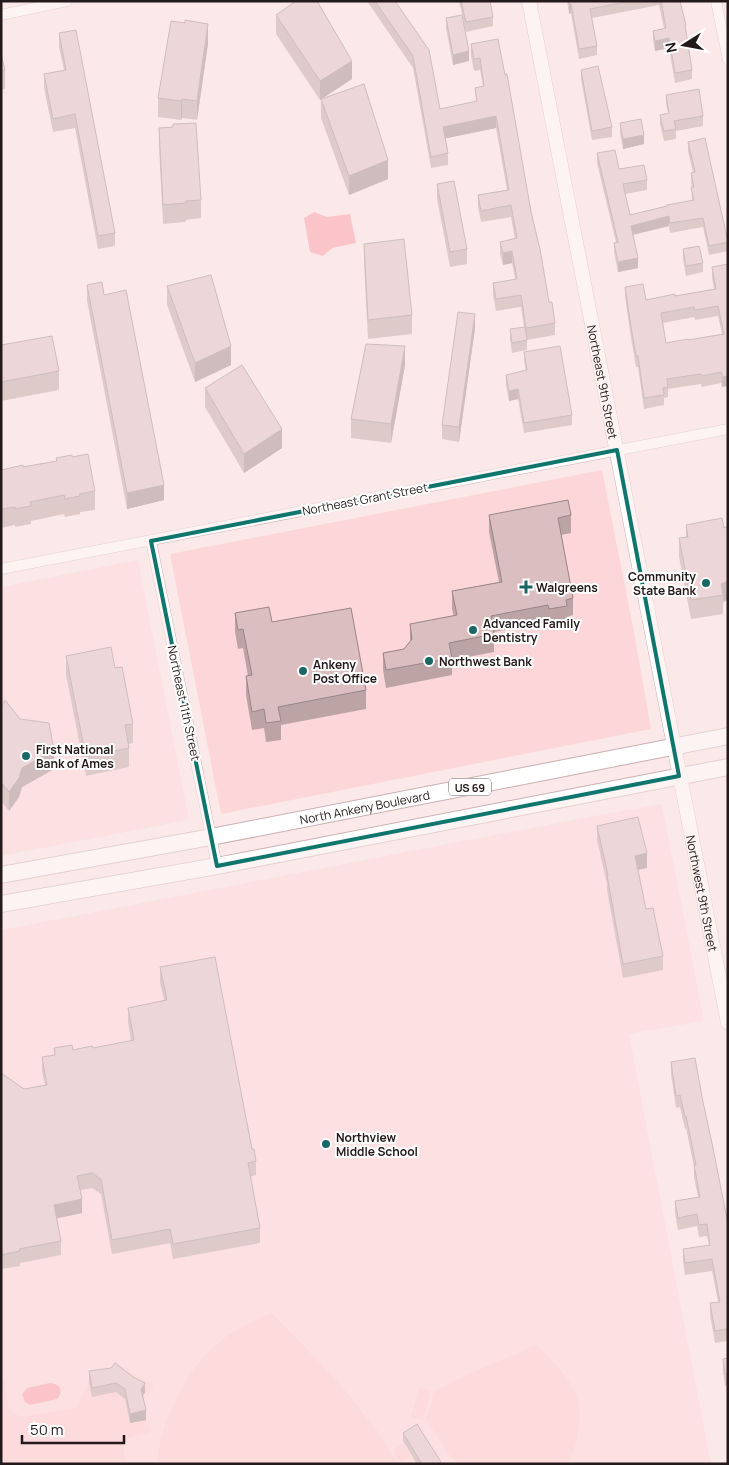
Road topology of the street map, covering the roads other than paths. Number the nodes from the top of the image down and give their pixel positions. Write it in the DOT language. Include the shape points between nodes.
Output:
graph roads {
  1 [pos="67,1"];
  2 [pos="529,1"];
  3 [pos="716,1"];
  4 [pos="1,15"];
  5 [pos="728,60"];
  6 [pos="728,429"];
  7 [pos="617,450"];
  8 [pos="151,541"];
  9 [pos="1,569"];
  10 [pos="728,736"];
  11 [pos="676,762"];
  12 [pos="728,767"];
  13 [pos="211,837"];
  14 [pos="216,866"];
  15 [pos="1,875"];
  16 [pos="1,904"];
  17 [pos="728,1023"];
  1 -- 4 [label="street"];
  2 -- 7 [label="street, Northeast 9th Street"];
  3 -- 5 [label="street"];
  6 -- 7 [label="street, Northeast Grant Street"];
  7 -- 8 [label="street, Northeast Grant Street"];
  7 -- 11 [label="street, Northeast 9th Street"];
  8 -- 9 [label="street, Northeast Grant Street"];
  8 -- 13 [label="street, Northeast 11th Street"];
  10 -- 11 [label="main road, North Ankeny Boulevard / US 69"];
  11 -- 12 [label="main road, North Ankeny Boulevard / US 69"];
  11 -- 13 [label="main road, North Ankeny Boulevard / US 69"];
  11 -- 14 [label="main road, North Ankeny Boulevard / US 69"];
  11 -- 17 [label="street, Northwest 9th Street"];
  13 -- 14 [label="street, Northeast 11th Street"];
  13 -- 15 [label="main road, North Ankeny Boulevard / US 69"];
  14 -- 16 [label="main road, North Ankeny Boulevard / US 69"];
}
